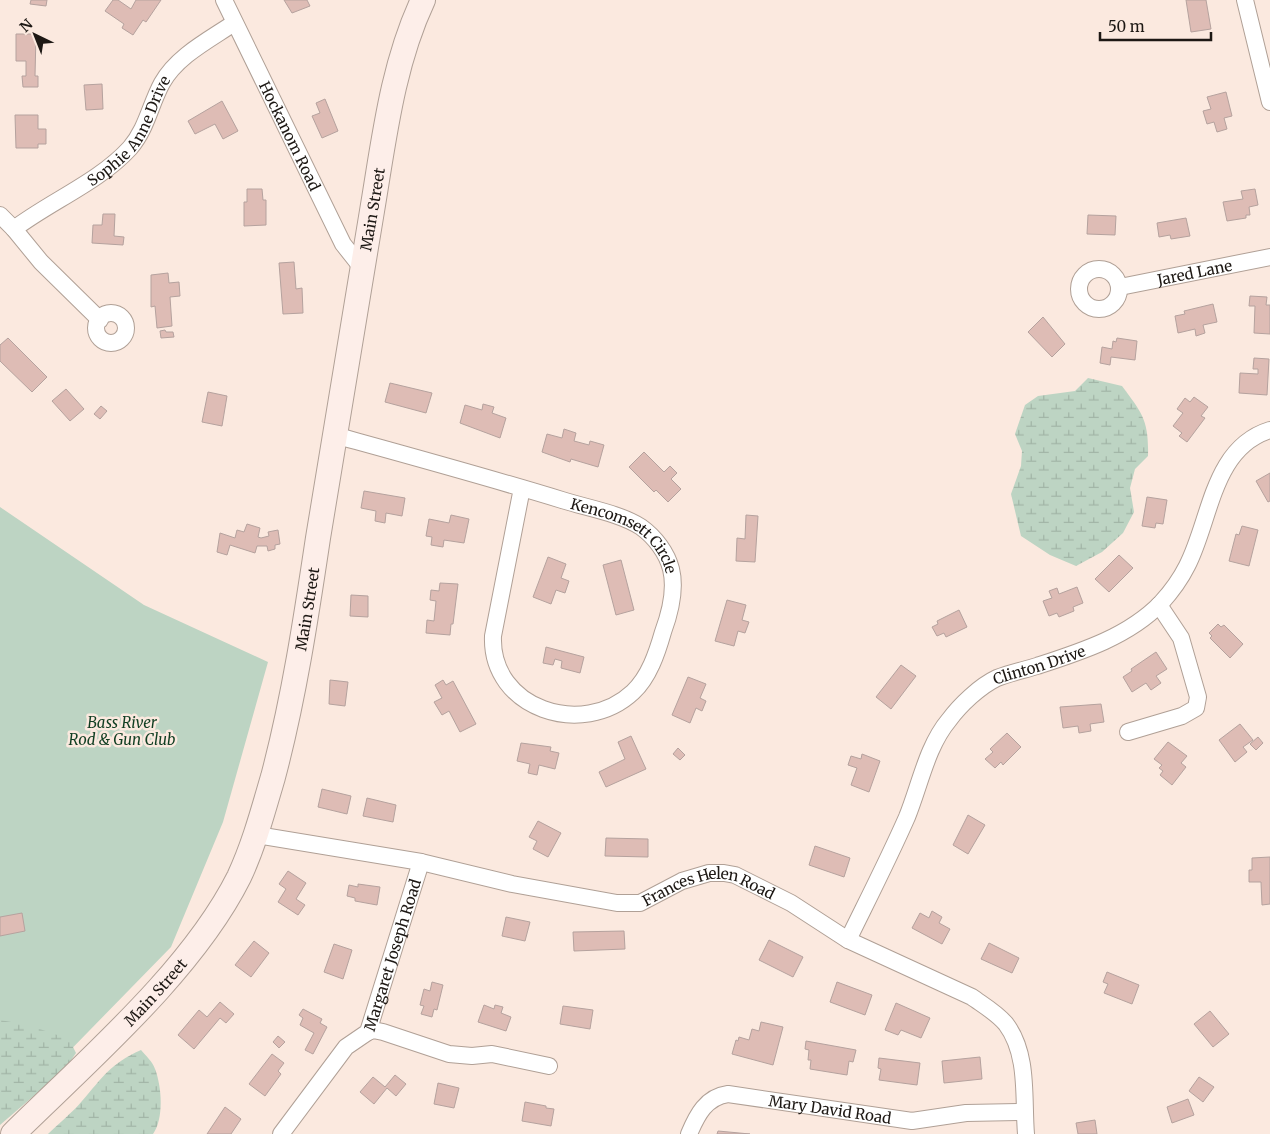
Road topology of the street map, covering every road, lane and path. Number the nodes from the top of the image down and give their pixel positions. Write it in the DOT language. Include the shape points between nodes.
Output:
graph roads {
  1 [pos="224,0"];
  2 [pos="423,0"];
  3 [pos="1244,0"];
  4 [pos="234,23"];
  5 [pos="1270,102"];
  6 [pos="0,215"];
  7 [pos="14,229"];
  8 [pos="1270,257"];
  9 [pos="362,268"];
  10 [pos="1120,287"];
  11 [pos="100,320"];
  12 [pos="1270,430"];
  13 [pos="334,435"];
  14 [pos="522,488"];
  15 [pos="1159,605"];
  16 [pos="1128,732"];
  17 [pos="257,835"];
  18 [pos="421,862"];
  19 [pos="848,940"];
  20 [pos="368,1032"];
  21 [pos="549,1066"];
  22 [pos="1024,1112"];
  23 [pos="13,1134"];
  24 [pos="281,1134"];
  25 [pos="689,1134"];
  26 [pos="1026,1134"];
  1 -- 4 [label="street, Hockanom Road"];
  2 -- 9 [label="main road, Main Street" via="407,37 396,76"];
  3 -- 5 [label="street"];
  4 -- 7 [label="street, Sophie Anne Drive" via="171,69 147,121 129,149"];
  4 -- 9 [label="street, Hockanom Road" via="343,244"];
  6 -- 7 [label="street"];
  7 -- 11 [label="street" via="41,262"];
  8 -- 10 [label="street, Jared Lane"];
  9 -- 13 [label="main road, Main Street"];
  12 -- 15 [label="street, Clinton Drive" via="1246,442 1231,459 1218,481 1188,565"];
  13 -- 14 [label="street, Kencomsett Circle"];
  13 -- 17 [label="main road, Main Street" via="285,731"];
  14 -- 14 [label="street, Kencomsett Circle" via="493,636 498,669 522,699 542,709 575,715 606,709 634,692 651,665 670,611 673,582 669,562 655,540 632,523"];
  15 -- 16 [label="street" via="1182,638 1198,697 1196,708 1182,716"];
  15 -- 19 [label="street, Clinton Drive" via="1096,646 996,678 948,720 934,744 907,817"];
  17 -- 18 [label="street, Frances Helen Road"];
  17 -- 23 [label="main road, Main Street" via="238,878 196,943 132,1016"];
  18 -- 19 [label="street, Frances Helen Road" via="512,884 617,903 640,902 682,881 709,873 724,873 791,903"];
  18 -- 20 [label="street, Margaret Joseph Road"];
  19 -- 22 [label="street, Frances Helen Road" via="972,997 1006,1024 1024,1074"];
  20 -- 21 [label="street" via="383,1032 449,1054 492,1054"];
  20 -- 24 [label="street, Margaret Joseph Road" via="346,1047"];
  22 -- 25 [label="street, Mary David Road" via="966,1113 912,1121 728,1094 718,1095 702,1108"];
  22 -- 26 [label="street, Frances Helen Road"];
}
